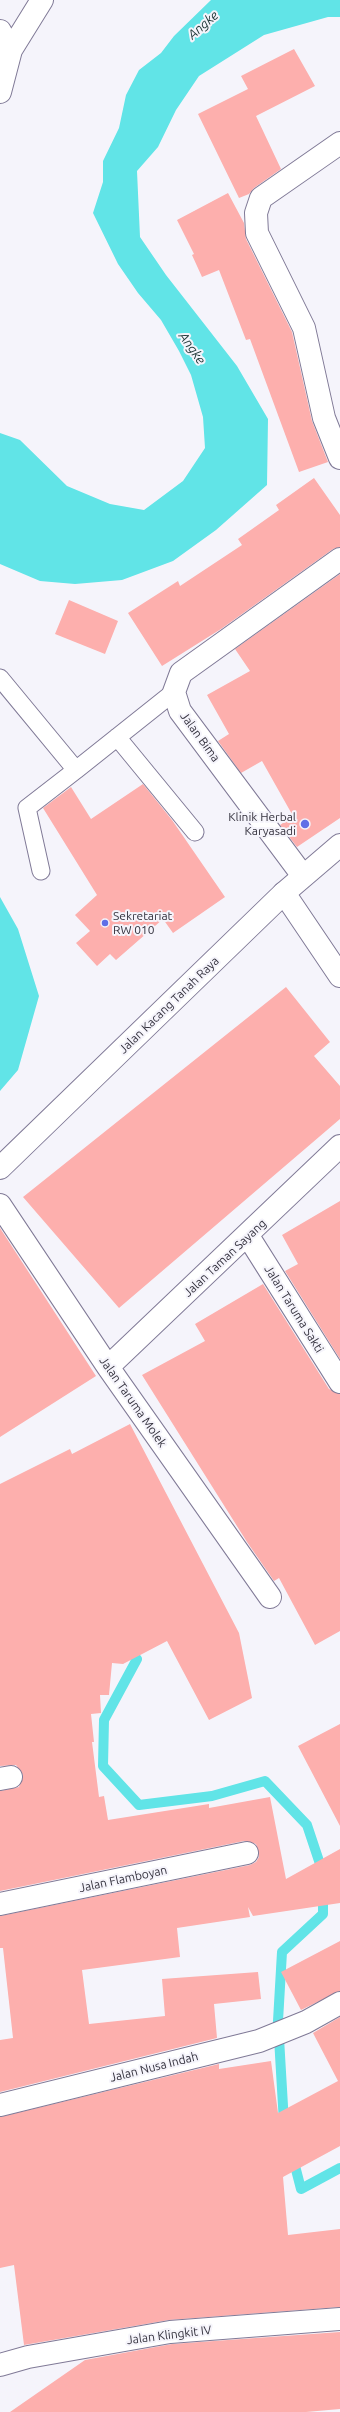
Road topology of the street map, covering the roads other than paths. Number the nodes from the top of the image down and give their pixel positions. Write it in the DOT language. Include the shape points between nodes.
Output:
graph roads {
  1 [pos="42,0"];
  2 [pos="0,31"];
  3 [pos="11,50"];
  4 [pos="0,92"];
  5 [pos="340,143"];
  6 [pos="340,458"];
  7 [pos="340,559"];
  8 [pos="0,678"];
  9 [pos="174,692"];
  10 [pos="117,738"];
  11 [pos="76,770"];
  12 [pos="195,832"];
  13 [pos="340,845"];
  14 [pos="41,871"];
  15 [pos="303,876"];
  16 [pos="284,893"];
  17 [pos="340,976"];
  18 [pos="340,1146"];
  19 [pos="0,1168"];
  20 [pos="0,1205"];
  21 [pos="248,1236"];
  22 [pos="108,1367"];
  23 [pos="340,1382"];
  24 [pos="270,1597"];
  25 [pos="247,1853"];
  26 [pos="0,1904"];
  27 [pos="340,2003"];
  28 [pos="0,2104"];
  29 [pos="340,2319"];
  30 [pos="0,2365"];
  1 -- 3 [label="street"];
  2 -- 3 [label="street"];
  3 -- 4 [label="street"];
  5 -- 6 [label="street" via="261,198 256,213 257,233 304,328 324,418"];
  7 -- 9 [label="street" via="181,673"];
  8 -- 11 [label="lane"];
  9 -- 10 [label="lane"];
  9 -- 15 [label="street, Jalan Bima" via="180,711"];
  10 -- 11 [label="lane"];
  10 -- 12 [label="lane"];
  11 -- 14 [label="lane" via="27,808"];
  13 -- 15 [label="street, Jalan Kacang Tanah Raya"];
  15 -- 16 [label="street, Jalan Kacang Tanah Raya"];
  16 -- 17 [label="street"];
  16 -- 19 [label="street, Jalan Kacang Tanah Raya"];
  18 -- 21 [label="street, Jalan Taman Sayang"];
  20 -- 22 [label="street, Jalan Taruma Molek"];
  21 -- 22 [label="street, Jalan Taman Sayang"];
  21 -- 23 [label="street, Jalan Taruma Sakti"];
  22 -- 24 [label="street, Jalan Taruma Molek"];
  25 -- 26 [label="street, Jalan Flamboyan"];
  27 -- 28 [label="street, Jalan Nusa Indah" via="306,2022 259,2041"];
  29 -- 30 [label="street, Jalan Klingkit IV" via="170,2332 28,2357"];
}
